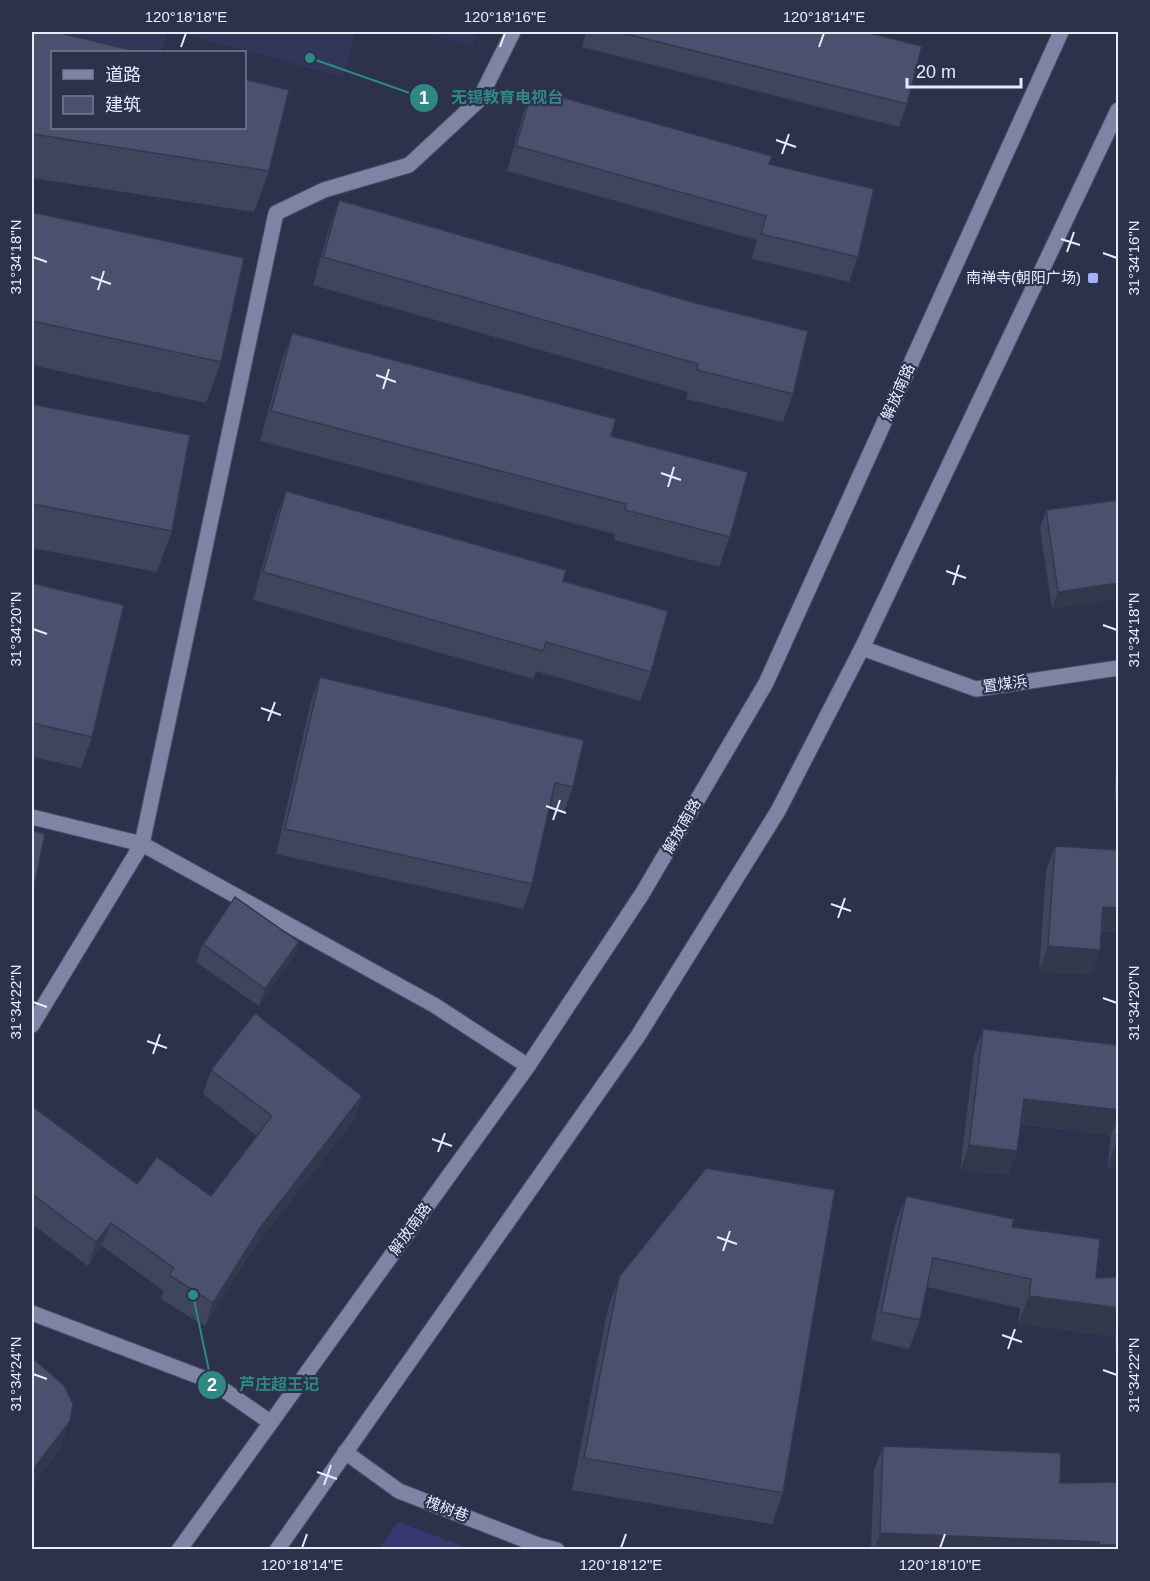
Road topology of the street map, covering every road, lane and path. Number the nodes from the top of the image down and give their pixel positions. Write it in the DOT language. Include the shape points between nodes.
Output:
graph roads {
  1 [pos="513,32"];
  2 [pos="1061,32"];
  3 [pos="1119,110"];
  4 [pos="862,648"];
  5 [pos="1119,668"];
  6 [pos="32,817"];
  7 [pos="142,844"];
  8 [pos="32,1025"];
  9 [pos="528,1066"];
  10 [pos="32,1313"];
  11 [pos="270,1422"];
  12 [pos="345,1452"];
  13 [pos="179,1550"];
  14 [pos="277,1550"];
  15 [pos="557,1550"];
  1 -- 7 [label="main road" via="479,100 409,165 324,190 276,213"];
  2 -- 9 [label="main road, 解放南路" via="766,683 642,894"];
  3 -- 4 [label="main road"];
  4 -- 5 [label="main road, 置煤浜" via="976,689"];
  4 -- 12 [label="main road" via="778,811 638,1036"];
  6 -- 7 [label="main road"];
  7 -- 8 [label="main road"];
  7 -- 9 [label="main road" via="434,1005"];
  9 -- 11 [label="main road, 解放南路"];
  10 -- 11 [label="main road" via="211,1382"];
  11 -- 13 [label="main road, 解放南路"];
  12 -- 14 [label="main road"];
  12 -- 15 [label="main road, 槐树巷" via="399,1491"];
}
